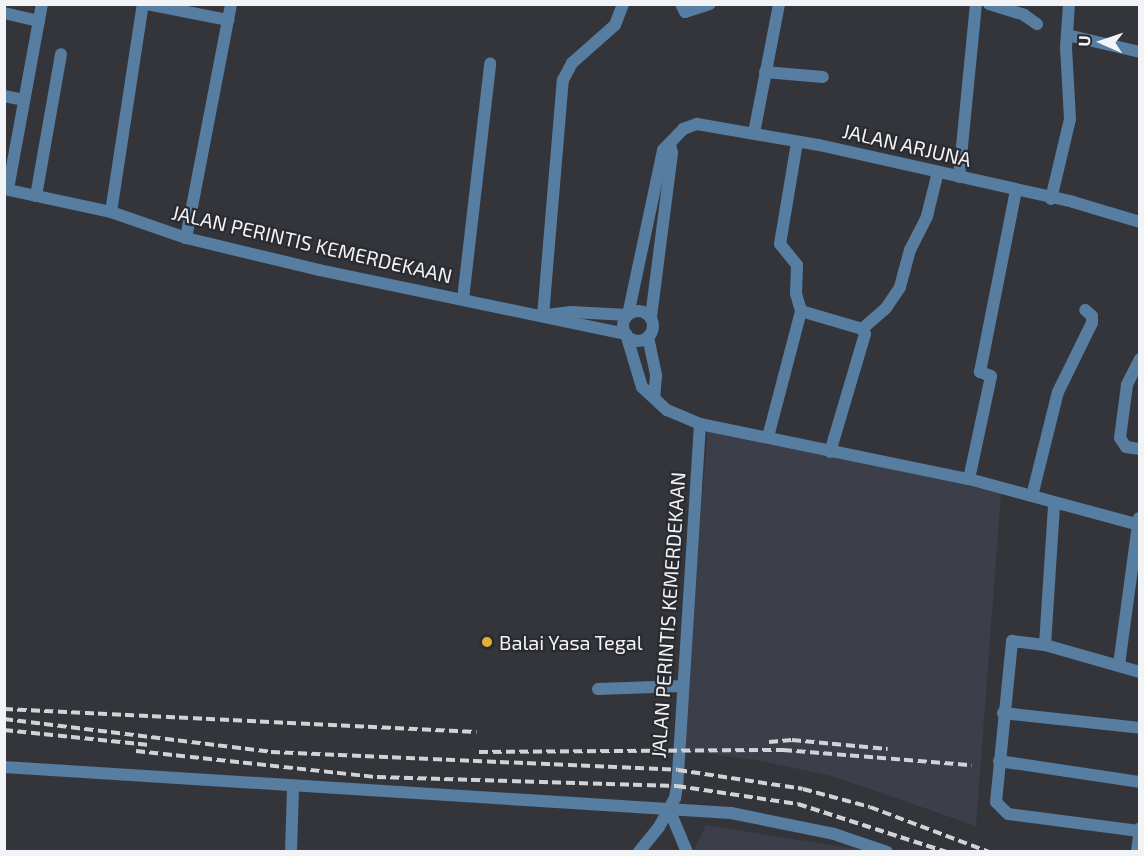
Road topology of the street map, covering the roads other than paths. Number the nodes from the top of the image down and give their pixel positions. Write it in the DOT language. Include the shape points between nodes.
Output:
graph roads {
  1 [pos="42,4"];
  2 [pos="145,4"];
  3 [pos="231,4"];
  4 [pos="623,4"];
  5 [pos="681,4"];
  6 [pos="710,4"];
  7 [pos="779,4"];
  8 [pos="976,4"];
  9 [pos="989,4"];
  10 [pos="1069,4"];
  11 [pos="4,12"];
  12 [pos="228,20"];
  13 [pos="39,21"];
  14 [pos="1037,24"];
  15 [pos="1067,35"];
  16 [pos="1140,52"];
  17 [pos="61,54"];
  18 [pos="490,64"];
  19 [pos="765,72"];
  20 [pos="823,77"];
  21 [pos="4,96"];
  22 [pos="24,100"];
  23 [pos="754,134"];
  24 [pos="797,142"];
  25 [pos="670,144"];
  26 [pos="938,172"];
  27 [pos="959,177"];
  28 [pos="6,189"];
  29 [pos="1016,190"];
  30 [pos="36,196"];
  31 [pos="1051,199"];
  32 [pos="111,212"];
  33 [pos="1140,222"];
  34 [pos="186,238"];
  35 [pos="463,299"];
  36 [pos="801,310"];
  37 [pos="1085,310"];
  38 [pos="628,315"];
  39 [pos="543,316"];
  40 [pos="651,317"];
  41 [pos="862,329"];
  42 [pos="626,334"];
  43 [pos="648,337"];
  44 [pos="1139,359"];
  45 [pos="654,398"];
  46 [pos="700,424"];
  47 [pos="768,437"];
  48 [pos="1140,449"];
  49 [pos="830,452"];
  50 [pos="969,478"];
  51 [pos="1032,496"];
  52 [pos="1054,504"];
  53 [pos="1139,522"];
  54 [pos="1045,645"];
  55 [pos="1119,665"];
  56 [pos="1140,672"];
  57 [pos="683,686"];
  58 [pos="598,689"];
  59 [pos="1003,713"];
  60 [pos="1140,728"];
  61 [pos="999,762"];
  62 [pos="4,767"];
  63 [pos="1140,782"];
  64 [pos="293,787"];
  65 [pos="669,809"];
  66 [pos="1139,829"];
  67 [pos="291,852"];
  68 [pos="639,852"];
  69 [pos="687,852"];
  70 [pos="887,852"];
  71 [pos="1137,852"];
  1 -- 13 [label="street"];
  2 -- 12 [label="street"];
  2 -- 32 [label="street"];
  3 -- 12 [label="street"];
  4 -- 39 [label="street" via="615,25 572,63 563,80"];
  5 -- 6 [label="street" via="685,12"];
  7 -- 19 [label="street"];
  8 -- 27 [label="street"];
  9 -- 14 [label="street" via="1024,15"];
  10 -- 15 [label="street"];
  11 -- 13 [label="street"];
  12 -- 34 [label="street"];
  13 -- 22 [label="street"];
  15 -- 16 [label="street"];
  15 -- 31 [label="street" via="1070,118"];
  17 -- 30 [label="street"];
  18 -- 35 [label="street"];
  19 -- 20 [label="street"];
  19 -- 23 [label="street"];
  21 -- 22 [label="street"];
  22 -- 28 [label="street"];
  23 -- 24 [label="street, JALAN ARJUNA"];
  23 -- 25 [label="street, JALAN ARJUNA" via="697,124 683,129"];
  24 -- 26 [label="street, JALAN ARJUNA"];
  24 -- 36 [label="street" via="780,244 796,265 796,294"];
  25 -- 38 [label="street" via="663,150"];
  25 -- 40 [label="street"];
  26 -- 27 [label="street, JALAN ARJUNA"];
  26 -- 41 [label="street" via="927,216 910,250 900,287 886,308"];
  27 -- 29 [label="street, JALAN ARJUNA"];
  28 -- 30 [label="street, JALAN PERINTIS KEMERDEKAAN"];
  29 -- 31 [label="street, JALAN ARJUNA"];
  29 -- 50 [label="street" via="980,372 991,376"];
  30 -- 32 [label="street, JALAN PERINTIS KEMERDEKAAN"];
  31 -- 33 [label="street, JALAN ARJUNA"];
  32 -- 34 [label="street, JALAN PERINTIS KEMERDEKAAN"];
  34 -- 35 [label="street, JALAN PERINTIS KEMERDEKAAN"];
  35 -- 39 [label="street, JALAN PERINTIS KEMERDEKAAN"];
  36 -- 41 [label="street"];
  36 -- 47 [label="street"];
  37 -- 51 [label="street" via="1092,316 1092,323 1058,392"];
  38 -- 39 [label="street, JALAN PERINTIS KEMERDEKAAN" via="571,312"];
  38 -- 40 [label="street, JALAN PERINTIS KEMERDEKAAN" via="643,312"];
  38 -- 42 [label="street" via="623,326"];
  39 -- 42 [label="street, JALAN PERINTIS KEMERDEKAAN"];
  40 -- 43 [label="street" via="653,330"];
  41 -- 49 [label="street" via="864,343 839,410"];
  42 -- 43 [label="street, JALAN PERINTIS KEMERDEKAAN" via="634,340"];
  42 -- 45 [label="street" via="636,375"];
  43 -- 45 [label="street" via="656,376"];
  44 -- 48 [label="street" via="1127,385 1120,438 1126,447"];
  45 -- 46 [label="street" via="674,414"];
  46 -- 47 [label="street"];
  46 -- 57 [label="street, JALAN PERINTIS KEMERDEKAAN"];
  47 -- 49 [label="street"];
  49 -- 50 [label="street"];
  50 -- 51 [label="street"];
  51 -- 52 [label="street"];
  52 -- 53 [label="street"];
  52 -- 54 [label="street"];
  53 -- 55 [label="street"];
  54 -- 55 [label="street"];
  54 -- 59 [label="street" via="1016,640 1009,646"];
  55 -- 56 [label="street"];
  57 -- 58 [label="street"];
  57 -- 65 [label="street, JALAN PERINTIS KEMERDEKAAN" via="677,786"];
  59 -- 60 [label="street"];
  59 -- 61 [label="street"];
  61 -- 63 [label="street"];
  61 -- 66 [label="street" via="996,802 1008,814"];
  62 -- 64 [label="street"];
  64 -- 65 [label="street"];
  64 -- 67 [label="street"];
  65 -- 68 [label="street, JALAN PERINTIS KEMERDEKAAN"];
  65 -- 69 [label="street"];
  65 -- 70 [label="street" via="765,819 834,834"];
  66 -- 71 [label="street"];
}
